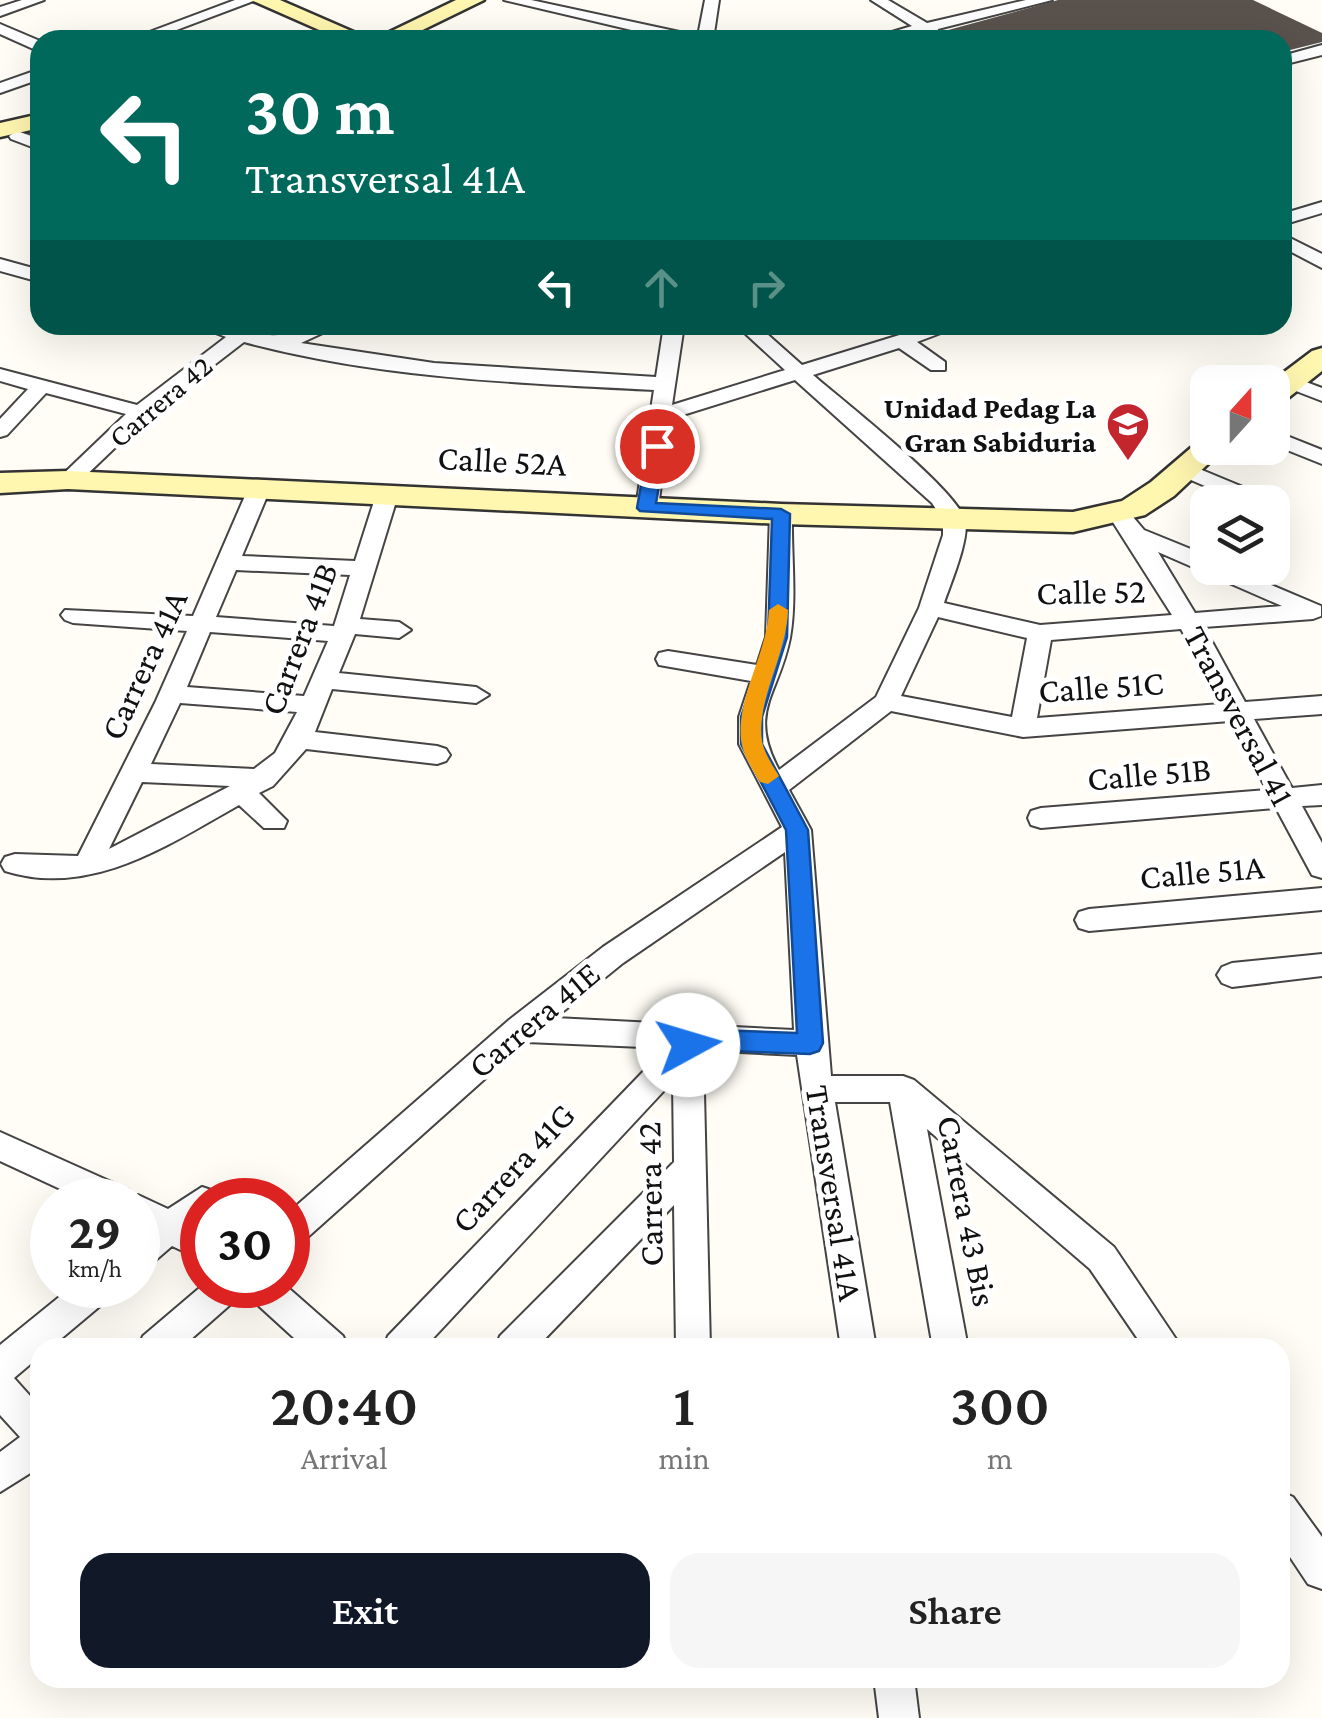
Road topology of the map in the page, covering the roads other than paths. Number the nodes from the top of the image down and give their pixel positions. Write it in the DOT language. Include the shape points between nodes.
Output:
graph roads {
  1 [pos="37,0"];
  2 [pos="248,0"];
  3 [pos="261,0"];
  4 [pos="474,0"];
  5 [pos="491,0"];
  6 [pos="511,0"];
  7 [pos="712,0"];
  8 [pos="878,0"];
  9 [pos="1045,0"];
  10 [pos="0,12"];
  11 [pos="0,28"];
  12 [pos="927,29"];
  13 [pos="164,30"];
  14 [pos="336,30"];
  15 [pos="406,30"];
  16 [pos="426,30"];
  17 [pos="649,30"];
  18 [pos="707,30"];
  19 [pos="922,30"];
  20 [pos="30,43"];
  21 [pos="1322,50"];
  22 [pos="1292,59"];
  23 [pos="1292,61"];
  24 [pos="1322,71"];
  25 [pos="30,78"];
  26 [pos="0,88"];
  27 [pos="1322,207"];
  28 [pos="1292,217"];
  29 [pos="1292,245"];
  30 [pos="1322,262"];
  31 [pos="0,265"];
  32 [pos="30,273"];
  33 [pos="241,335"];
  34 [pos="258,335"];
  35 [pos="303,335"];
  36 [pos="673,335"];
  37 [pos="757,335"];
  38 [pos="921,335"];
  39 [pos="903,341"];
  40 [pos="278,344"];
  41 [pos="1322,357"];
  42 [pos="938,366"];
  43 [pos="801,374"];
  44 [pos="0,375"];
  45 [pos="1290,382"];
  46 [pos="666,384"];
  47 [pos="42,386"];
  48 [pos="1290,390"];
  49 [pos="1322,395"];
  50 [pos="142,412"];
  51 [pos="662,415"];
  52 [pos="0,431"];
  53 [pos="1290,444"];
  54 [pos="1322,458"];
  55 [pos="1190,465"];
  56 [pos="1185,469"];
  57 [pos="68,480"];
  58 [pos="0,483"];
  59 [pos="1220,485"];
  60 [pos="259,489"];
  61 [pos="387,496"];
  62 [pos="646,508"];
  63 [pos="781,514"];
  64 [pos="954,520"];
  65 [pos="1128,525"];
  66 [pos="1190,556"];
  67 [pos="228,562"];
  68 [pos="364,570"];
  69 [pos="1255,585"];
  70 [pos="931,608"];
  71 [pos="1318,612"];
  72 [pos="73,615"];
  73 [pos="202,624"];
  74 [pos="1190,624"];
  75 [pos="345,630"];
  76 [pos="399,630"];
  77 [pos="1040,633"];
  78 [pos="668,659"];
  79 [pos="766,675"];
  80 [pos="325,680"];
  81 [pos="172,694"];
  82 [pos="476,695"];
  83 [pos="886,702"];
  84 [pos="314,705"];
  85 [pos="1322,705"];
  86 [pos="1238,712"];
  87 [pos="1023,728"];
  88 [pos="299,739"];
  89 [pos="437,755"];
  90 [pos="133,772"];
  91 [pos="253,785"];
  92 [pos="774,788"];
  93 [pos="1322,796"];
  94 [pos="1283,798"];
  95 [pos="1041,818"];
  96 [pos="274,821"];
  97 [pos="797,830"];
  98 [pos="15,864"];
  99 [pos="86,867"];
  100 [pos="1322,868"];
  101 [pos="1322,898"];
  102 [pos="1089,920"];
  103 [pos="1322,965"];
  104 [pos="1232,975"];
  105 [pos="520,1028"];
  106 [pos="688,1042"];
  107 [pos="810,1043"];
  108 [pos="816,1089"];
  109 [pos="903,1089"];
  110 [pos="0,1146"];
  111 [pos="690,1167"];
  112 [pos="69,1178"];
  113 [pos="310,1214"];
  114 [pos="180,1219"];
  115 [pos="160,1220"];
  116 [pos="172,1226"];
  117 [pos="180,1231"];
  118 [pos="160,1236"];
  119 [pos="72,1308"];
  120 [pos="201,1308"];
  121 [pos="286,1308"];
  122 [pos="35,1338"];
  123 [pos="167,1338"];
  124 [pos="320,1338"];
  125 [pos="409,1338"];
  126 [pos="522,1338"];
  127 [pos="693,1338"];
  128 [pos="857,1338"];
  129 [pos="949,1338"];
  130 [pos="1159,1338"];
  131 [pos="30,1342"];
  132 [pos="0,1367"];
  133 [pos="0,1389"];
  134 [pos="30,1422"];
  135 [pos="30,1453"];
  136 [pos="0,1474"];
  137 [pos="1290,1524"];
  138 [pos="1322,1570"];
  139 [pos="895,1688"];
  140 [pos="899,1718"];
  1 -- 10 [label="street"];
  2 -- 13 [label="street"];
  3 -- 14 [label="street"];
  4 -- 15 [label="street"];
  5 -- 16 [label="street"];
  6 -- 17 [label="street"];
  7 -- 18 [label="street"];
  8 -- 12 [label="street"];
  9 -- 12 [label="street"];
  11 -- 20 [label="street"];
  12 -- 19 [label="street"];
  21 -- 22 [label="street"];
  23 -- 24 [label="street"];
  25 -- 26 [label="street"];
  27 -- 28 [label="street"];
  29 -- 30 [label="street"];
  31 -- 32 [label="street"];
  33 -- 50 [label="street, Carrera 42"];
  34 -- 40 [label="street"];
  35 -- 40 [label="street"];
  36 -- 46 [label="street"];
  37 -- 43 [label="street"];
  38 -- 39 [label="street"];
  39 -- 42 [label="street"];
  39 -- 43 [label="street"];
  40 -- 46 [label="street" via="392,366"];
  41 -- 45 [label="street"];
  43 -- 51 [label="street"];
  43 -- 64 [label="street" via="940,499"];
  44 -- 47 [label="street"];
  46 -- 51 [label="street"];
  47 -- 50 [label="street"];
  47 -- 52 [label="street"];
  48 -- 49 [label="street"];
  50 -- 57 [label="street, Carrera 42"];
  51 -- 62 [label="street"];
  53 -- 54 [label="street"];
  55 -- 56 [label="street"];
  56 -- 59 [label="street"];
  56 -- 65 [label="street"];
  57 -- 58 [label="street, Calle 52A"];
  57 -- 60 [label="street, Calle 52A"];
  60 -- 61 [label="street, Calle 52A"];
  60 -- 67 [label="street, Carrera 41A"];
  61 -- 62 [label="street, Calle 52A"];
  61 -- 68 [label="street, Carrera 41B"];
  62 -- 63 [label="street, Calle 52A"];
  63 -- 64 [label="street, Calle 52A"];
  63 -- 79 [label="street, Transversal 41A" via="778,637"];
  64 -- 65 [label="street, Calle 52A"];
  64 -- 70 [label="street"];
  65 -- 66 [label="street"];
  65 -- 74 [label="street, Transversal 41"];
  67 -- 68 [label="street"];
  67 -- 73 [label="street, Carrera 41A"];
  68 -- 75 [label="street, Carrera 41B"];
  69 -- 71 [label="street"];
  70 -- 77 [label="street, Calle 52"];
  70 -- 83 [label="street"];
  71 -- 74 [label="street, Calle 52"];
  72 -- 73 [label="street"];
  73 -- 75 [label="street"];
  73 -- 81 [label="street, Carrera 41A"];
  74 -- 77 [label="street, Calle 52"];
  74 -- 86 [label="street, Transversal 41"];
  75 -- 76 [label="street"];
  75 -- 80 [label="street, Carrera 41B"];
  77 -- 87 [label="street"];
  78 -- 79 [label="street"];
  79 -- 92 [label="street, Transversal 41A" via="752,717 752,744"];
  80 -- 82 [label="street"];
  80 -- 84 [label="street, Carrera 41B"];
  81 -- 84 [label="street"];
  81 -- 90 [label="street, Carrera 41A"];
  83 -- 87 [label="street, Calle 51C"];
  83 -- 92 [label="street"];
  84 -- 88 [label="street, Carrera 41B"];
  85 -- 86 [label="street, Calle 51C"];
  86 -- 87 [label="street, Calle 51C"];
  86 -- 94 [label="street, Transversal 41"];
  88 -- 89 [label="street"];
  88 -- 91 [label="street, Carrera 41B"];
  90 -- 91 [label="street"];
  90 -- 99 [label="street, Carrera 41A"];
  91 -- 96 [label="street"];
  91 -- 99 [label="street, Carrera 41B" via="136,850"];
  92 -- 97 [label="street, Transversal 41A"];
  93 -- 94 [label="street, Calle 51B"];
  94 -- 95 [label="street, Calle 51B"];
  94 -- 100 [label="street, Transversal 41"];
  97 -- 105 [label="street, Carrera 41E" via="613,955"];
  97 -- 107 [label="street, Transversal 41A"];
  98 -- 99 [label="street"];
  101 -- 102 [label="street, Calle 51A"];
  103 -- 104 [label="street"];
  105 -- 106 [label="street"];
  105 -- 113 [label="street, Carrera 41E"];
  106 -- 107 [label="street"];
  106 -- 111 [label="street, Carrera 42"];
  106 -- 125 [label="street, Carrera 41G"];
  107 -- 108 [label="street, Transversal 41A"];
  108 -- 109 [label="street"];
  108 -- 128 [label="street, Transversal 41A"];
  109 -- 129 [label="street, Carrera 43 Bis"];
  109 -- 130 [label="street" via="1102,1258"];
  110 -- 112 [label="street"];
  111 -- 126 [label="street"];
  111 -- 127 [label="street, Carrera 42"];
  114 -- 116 [label="street"];
  115 -- 116 [label="street"];
  116 -- 117 [label="street"];
  116 -- 118 [label="street"];
  119 -- 122 [label="street"];
  120 -- 123 [label="street"];
  121 -- 124 [label="street"];
  131 -- 132 [label="street"];
  133 -- 134 [label="street"];
  135 -- 136 [label="street"];
  137 -- 138 [label="street"];
  139 -- 140 [label="street"];
}
